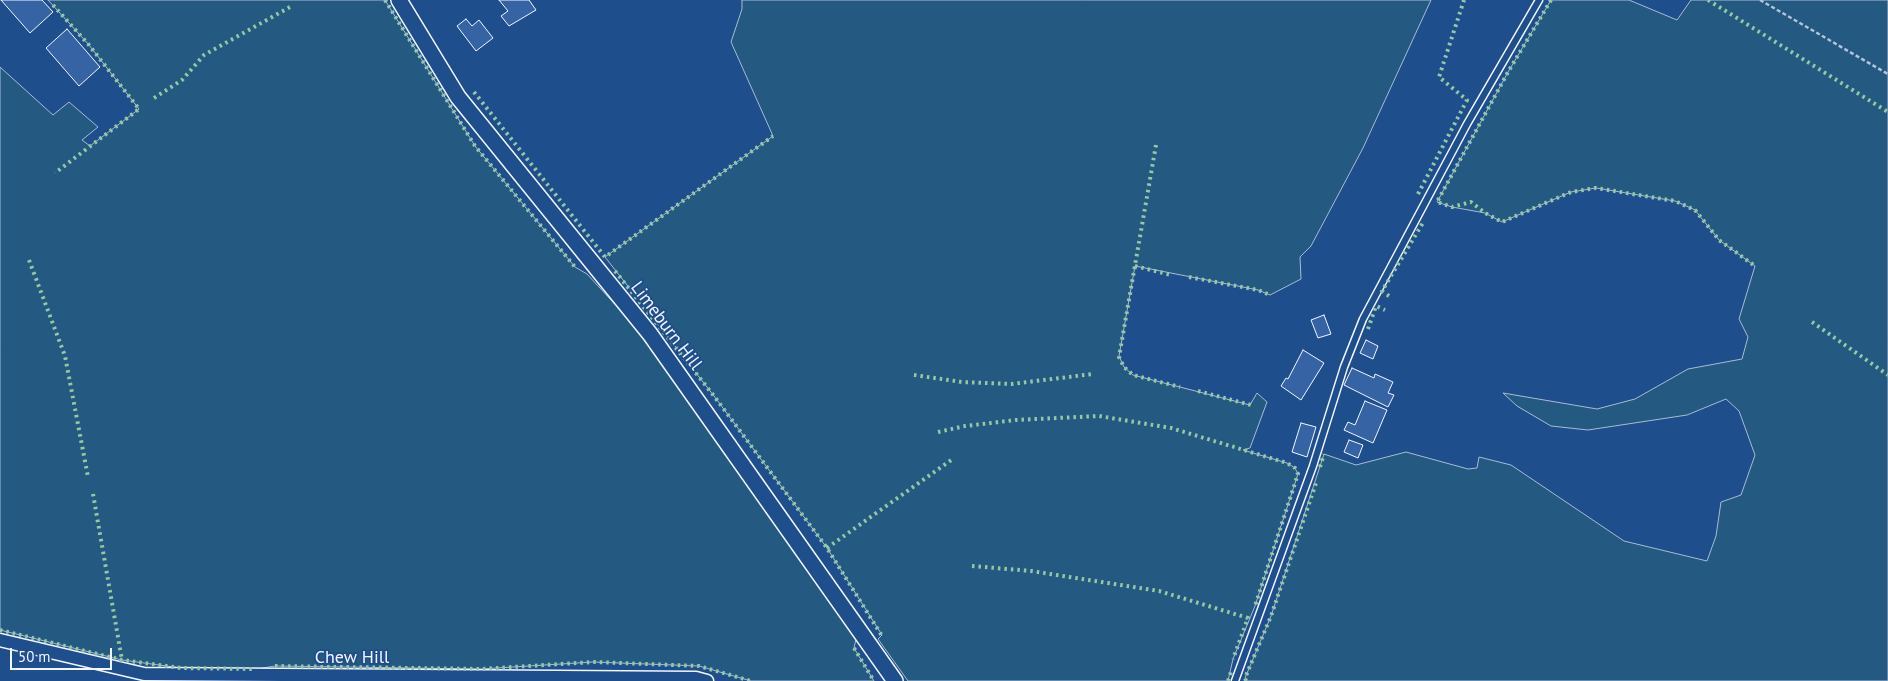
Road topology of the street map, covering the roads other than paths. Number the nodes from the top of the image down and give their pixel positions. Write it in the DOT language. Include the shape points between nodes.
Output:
graph roads {
  1 [pos="399,0"];
  2 [pos="1539,0"];
  3 [pos="0,640"];
  4 [pos="708,681"];
  5 [pos="894,681"];
  6 [pos="1235,681"];
  1 -- 5 [label="street, Limeburn Hill" via="458,97 650,334"];
  2 -- 6 [label="lane" via="1466,124 1363,319"];
  3 -- 4 [label="street, Chew Hill" via="144,674 696,678"];
}
